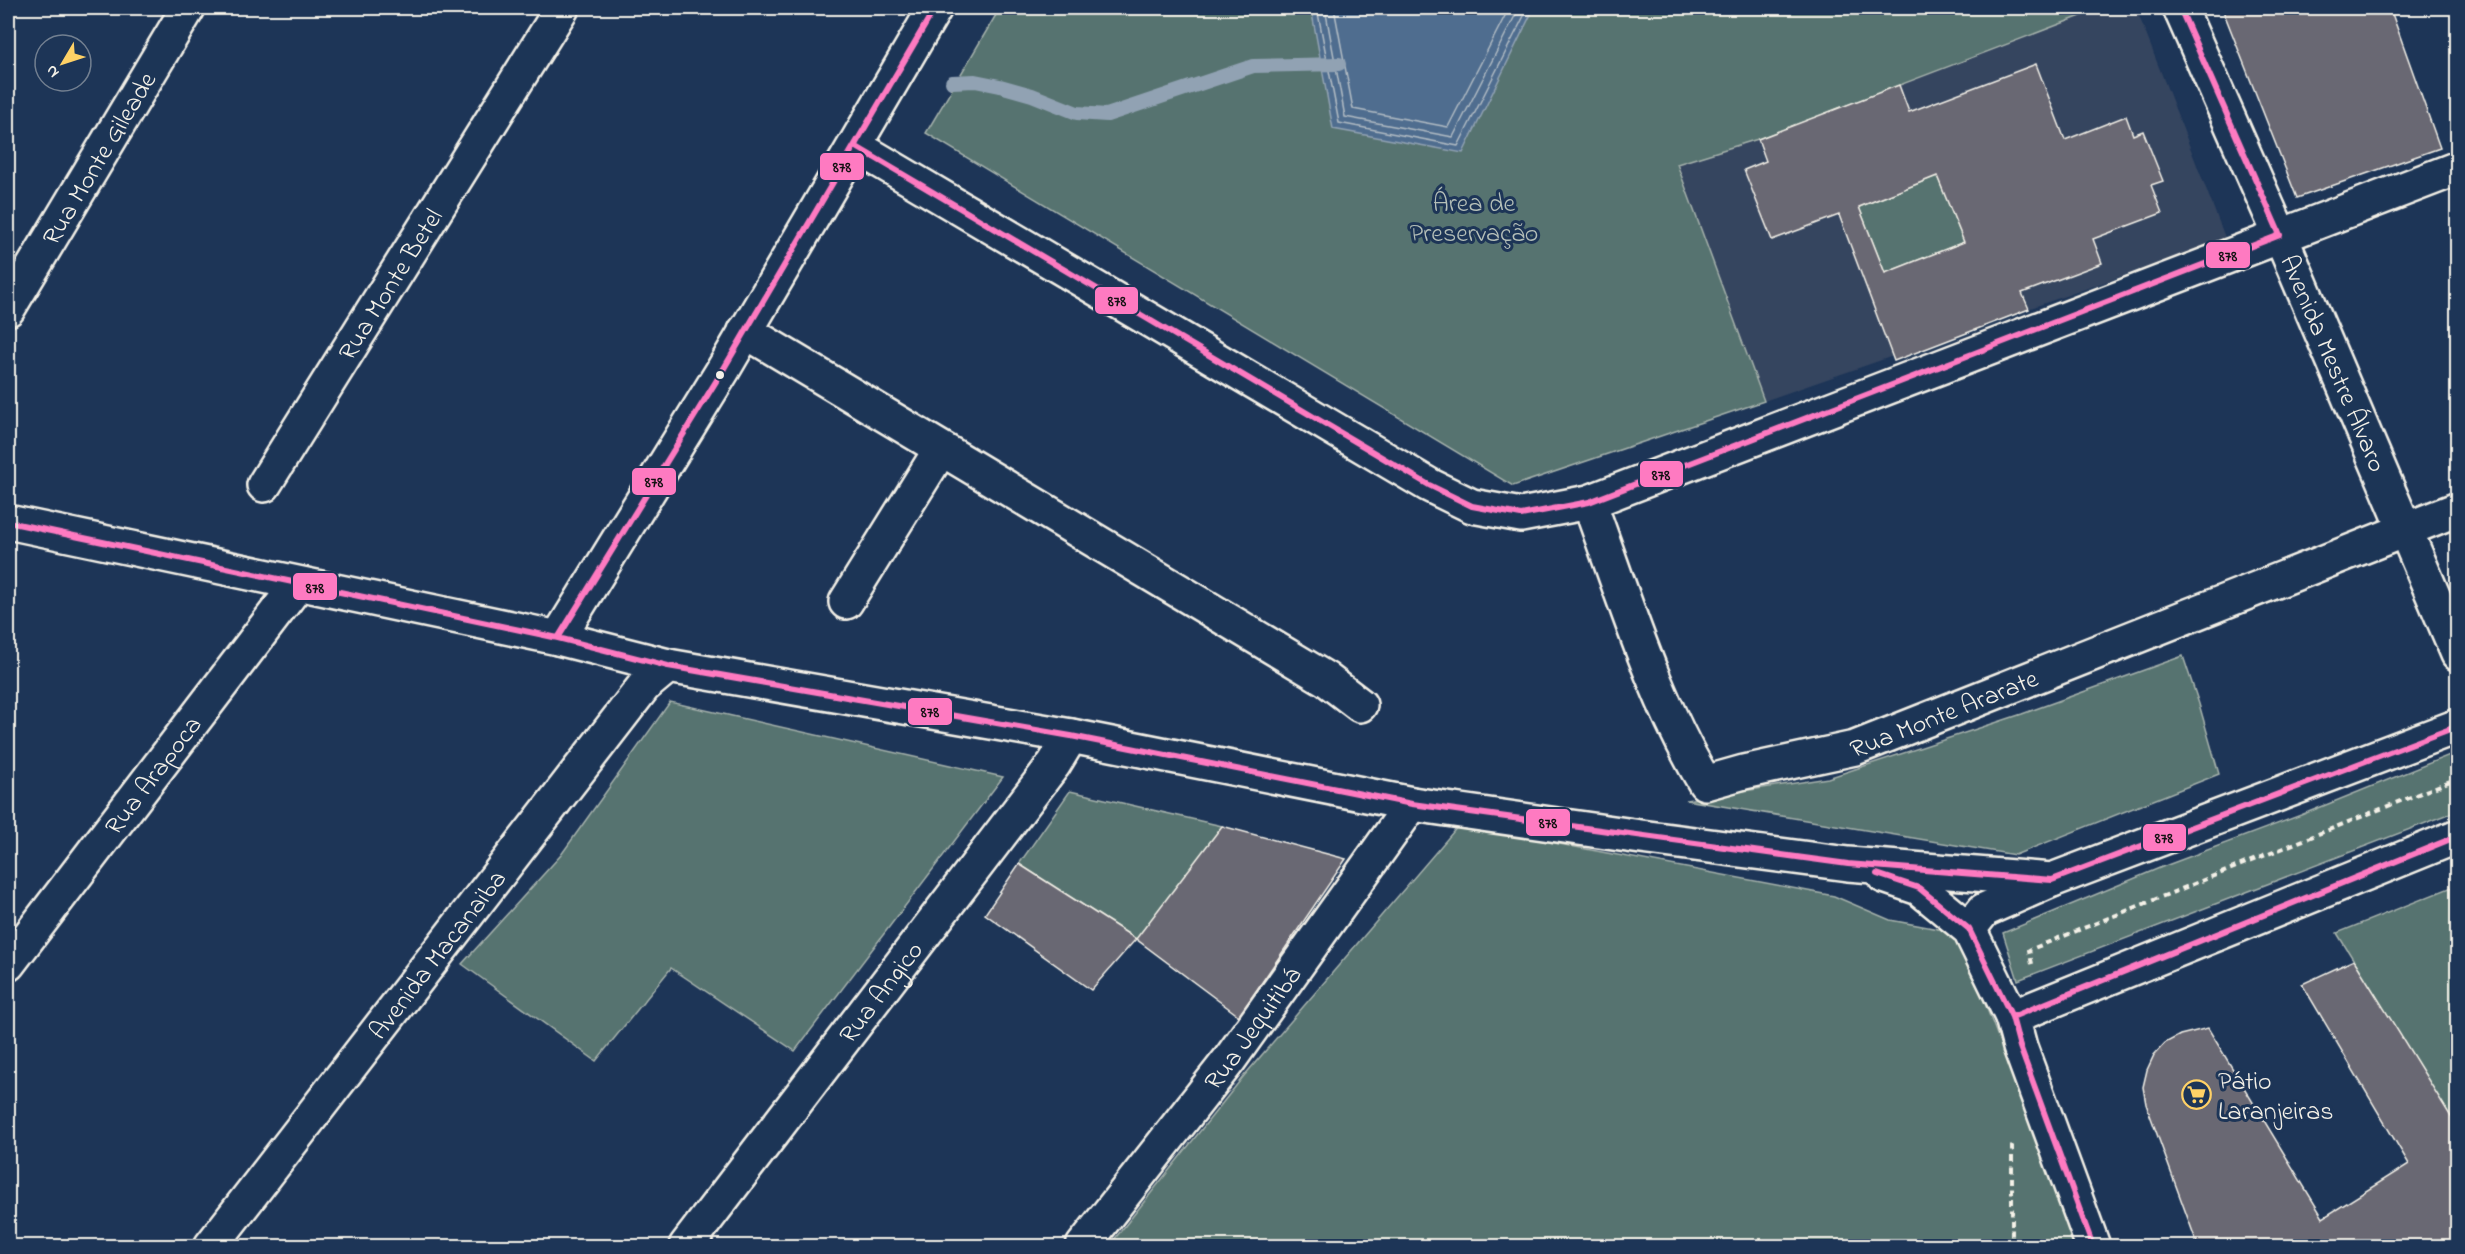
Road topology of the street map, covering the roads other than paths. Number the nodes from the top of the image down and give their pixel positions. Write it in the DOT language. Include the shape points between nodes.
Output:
graph roads {
  1 [pos="188,8"];
  2 [pos="562,8"];
  3 [pos="935,8"];
  4 [pos="2180,8"];
  5 [pos="855,146"];
  6 [pos="2457,168"];
  7 [pos="2280,235"];
  8 [pos="8,309"];
  9 [pos="745,331"];
  10 [pos="941,449"];
  11 [pos="264,485"];
  12 [pos="1589,502"];
  13 [pos="2457,510"];
  14 [pos="8,522"];
  15 [pos="2404,530"];
  16 [pos="298,584"];
  17 [pos="846,602"];
  18 [pos="558,638"];
  19 [pos="2457,654"];
  20 [pos="668,666"];
  21 [pos="1360,705"];
  22 [pos="2457,726"];
  23 [pos="1071,736"];
  24 [pos="1412,804"];
  25 [pos="2457,836"];
  26 [pos="1848,864"];
  27 [pos="2052,880"];
  28 [pos="1969,929"];
  29 [pos="8,964"];
  30 [pos="2012,1017"];
  31 [pos="211,1246"];
  32 [pos="686,1246"];
  33 [pos="1083,1246"];
  34 [pos="2093,1246"];
  1 -- 8 [label="street, Rua Monte Gileade"];
  2 -- 11 [label="street, Rua Monte Betel"];
  3 -- 5 [label="street"];
  4 -- 7 [label="street, Avenida Mestre Álvaro"];
  5 -- 9 [label="street"];
  5 -- 12 [label="street" via="1429,485 1472,506 1521,515"];
  6 -- 7 [label="street"];
  7 -- 12 [label="street"];
  7 -- 15 [label="street, Avenida Mestre Álvaro"];
  9 -- 10 [label="street"];
  9 -- 18 [label="street"];
  10 -- 17 [label="street"];
  10 -- 21 [label="street" via="1326,679"];
  12 -- 15 [label="street, Rua Monte Ararate" via="1662,701 1683,747 1706,783 1855,748"];
  13 -- 15 [label="street, Rua Monte Ararate"];
  14 -- 16 [label="street"];
  15 -- 19 [label="street, Avenida Mestre Álvaro"];
  16 -- 18 [label="street"];
  16 -- 29 [label="street, Rua Arapoca"];
  18 -- 20 [label="street"];
  20 -- 23 [label="street"];
  20 -- 31 [label="street, Avenida Macanaiba" via="644,686"];
  22 -- 27 [label="street"];
  23 -- 24 [label="street"];
  23 -- 32 [label="street, Rua Angico" via="1054,764"];
  24 -- 26 [label="street"];
  24 -- 33 [label="street, Rua Jequitibá" via="1230,1059"];
  25 -- 30 [label="street"];
  26 -- 27 [label="street"];
  26 -- 28 [label="street" via="1919,888"];
  27 -- 28 [label="street" via="1984,910"];
  28 -- 30 [label="street"];
  30 -- 34 [label="street"];
}
